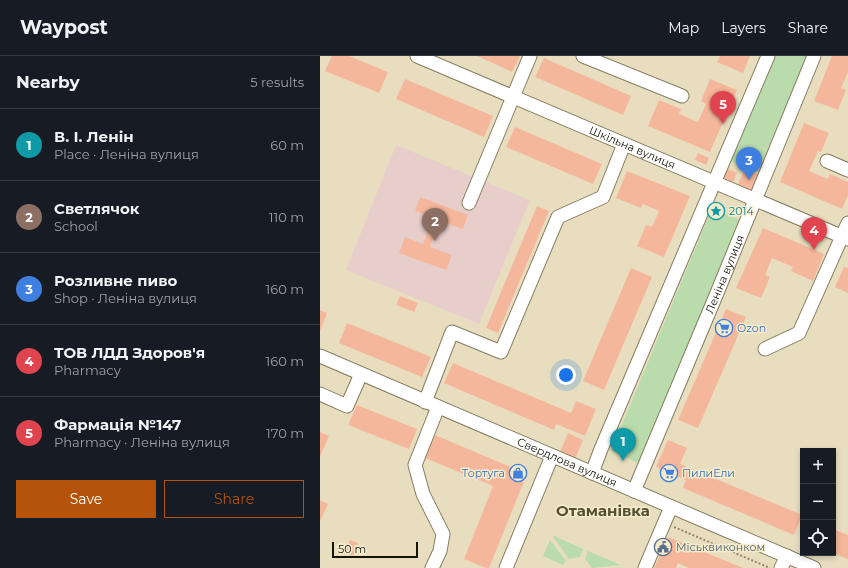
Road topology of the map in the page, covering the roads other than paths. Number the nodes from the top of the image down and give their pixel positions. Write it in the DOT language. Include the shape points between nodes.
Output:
graph roads {
  1 [pos="417,56"];
  2 [pos="530,56"];
  3 [pos="584,56"];
  4 [pos="768,56"];
  5 [pos="814,56"];
  6 [pos="682,96"];
  7 [pos="513,97"];
  8 [pos="624,144"];
  9 [pos="827,161"];
  10 [pos="848,170"];
  11 [pos="715,182"];
  12 [pos="755,199"];
  13 [pos="469,203"];
  14 [pos="848,223"];
  15 [pos="845,237"];
  16 [pos="765,349"];
  17 [pos="320,356"];
  18 [pos="361,374"];
  19 [pos="320,394"];
  20 [pos="425,402"];
  21 [pos="438,407"];
  22 [pos="552,456"];
  23 [pos="592,473"];
  24 [pos="634,491"];
  25 [pos="671,507"];
  26 [pos="784,562"];
  27 [pos="432,568"];
  28 [pos="506,568"];
  29 [pos="645,568"];
  30 [pos="814,568"];
  1 -- 7 [label="street, Шкільна вулиця"];
  2 -- 7 [label="street"];
  3 -- 6 [label="street"];
  4 -- 11 [label="street"];
  5 -- 12 [label="street, Леніна вулиця"];
  7 -- 8 [label="street, Шкільна вулиця"];
  7 -- 13 [label="street"];
  8 -- 11 [label="street, Шкільна вулиця"];
  8 -- 20 [label="street" via="602,197 558,217 501,352 452,332"];
  9 -- 10 [label="street"];
  11 -- 12 [label="street, Шкільна вулиця"];
  11 -- 23 [label="street"];
  12 -- 15 [label="street, Шкільна вулиця"];
  12 -- 24 [label="street, Леніна вулиця"];
  14 -- 15 [label="street"];
  15 -- 16 [label="street" via="799,333"];
  17 -- 18 [label="street, Свердлова вулиця"];
  18 -- 19 [label="street" via="347,406"];
  18 -- 20 [label="street, Свердлова вулиця"];
  20 -- 21 [label="street, Свердлова вулиця"];
  21 -- 22 [label="street, Свердлова вулиця"];
  21 -- 27 [label="street" via="415,465 423,494 443,534 440,551"];
  22 -- 23 [label="street, Свердлова вулиця"];
  22 -- 28 [label="street"];
  23 -- 24 [label="street, Свердлова вулиця"];
  24 -- 25 [label="street, Свердлова вулиця"];
  25 -- 26 [label="street, Свердлова вулиця"];
  25 -- 29 [label="street"];
  26 -- 30 [label="street, Свердлова вулиця"];
}
